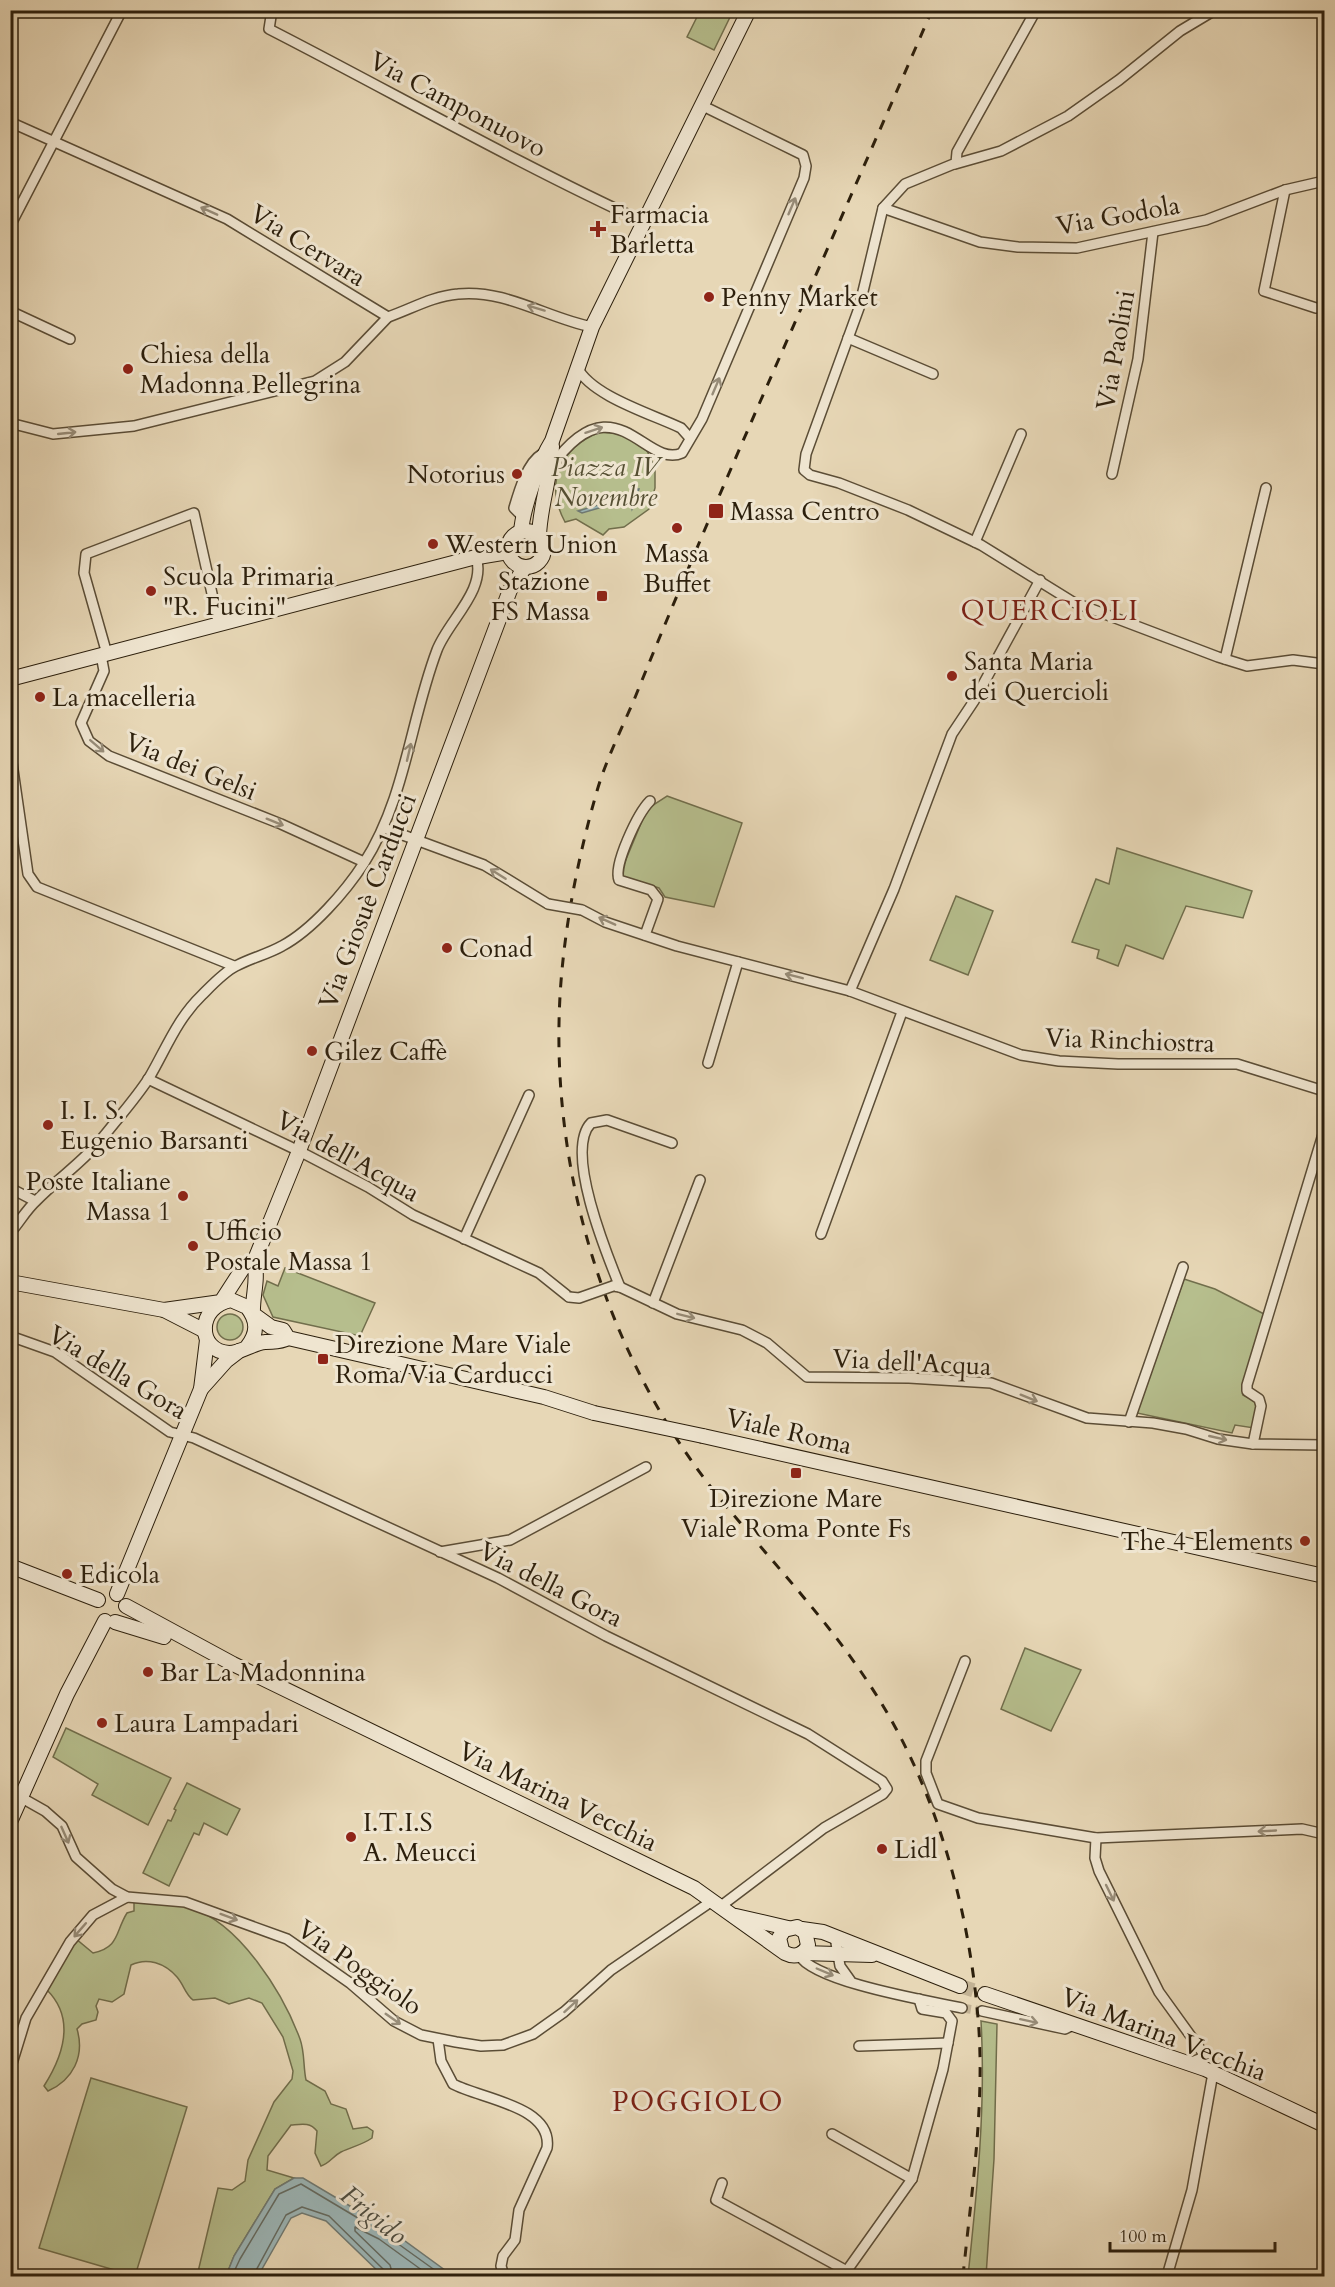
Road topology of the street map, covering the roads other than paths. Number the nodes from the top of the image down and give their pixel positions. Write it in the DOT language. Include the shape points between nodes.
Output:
graph roads {
  1 [pos="122,10"];
  2 [pos="272,10"];
  3 [pos="748,10"];
  4 [pos="1036,10"];
  5 [pos="1215,10"];
  6 [pos="701,105"];
  7 [pos="10,122"];
  8 [pos="52,141"];
  9 [pos="955,164"];
  10 [pos="1324,181"];
  11 [pos="1285,190"];
  12 [pos="883,208"];
  13 [pos="644,222"];
  14 [pos="11,225"];
  15 [pos="1153,232"];
  16 [pos="1316,309"];
  17 [pos="10,311"];
  18 [pos="388,317"];
  19 [pos="592,327"];
  20 [pos="848,338"];
  21 [pos="70,339"];
  22 [pos="576,367"];
  23 [pos="933,374"];
  24 [pos="10,423"];
  25 [pos="1021,434"];
  26 [pos="690,437"];
  27 [pos="552,441"];
  28 [pos="551,467"];
  29 [pos="1112,474"];
  30 [pos="1266,488"];
  31 [pos="521,532"];
  32 [pos="539,536"];
  33 [pos="975,542"];
  34 [pos="508,552"];
  35 [pos="476,557"];
  36 [pos="525,567"];
  37 [pos="1040,580"];
  38 [pos="219,625"];
  39 [pos="104,655"];
  40 [pos="1225,659"];
  41 [pos="1324,664"];
  42 [pos="10,680"];
  43 [pos="10,748"];
  44 [pos="650,801"];
  45 [pos="384,828"];
  46 [pos="417,840"];
  47 [pos="364,862"];
  48 [pos="645,935"];
  49 [pos="738,962"];
  50 [pos="234,966"];
  51 [pos="850,991"];
  52 [pos="902,1012"];
  53 [pos="708,1063"];
  54 [pos="148,1079"];
  55 [pos="1324,1091"];
  56 [pos="529,1095"];
  57 [pos="1324,1131"];
  58 [pos="672,1143"];
  59 [pos="299,1151"];
  60 [pos="700,1180"];
  61 [pos="10,1188"];
  62 [pos="35,1201"];
  63 [pos="10,1233"];
  64 [pos="821,1234"];
  65 [pos="464,1239"];
  66 [pos="254,1262"];
  67 [pos="1183,1267"];
  68 [pos="10,1282"];
  69 [pos="617,1286"];
  70 [pos="221,1302"];
  71 [pos="653,1303"];
  72 [pos="164,1310"];
  73 [pos="253,1314"];
  74 [pos="206,1335"];
  75 [pos="10,1336"];
  76 [pos="288,1338"];
  77 [pos="243,1349"];
  78 [pos="201,1389"];
  79 [pos="1129,1422"];
  80 [pos="182,1436"];
  81 [pos="1253,1444"];
  82 [pos="1324,1445"];
  83 [pos="646,1467"];
  84 [pos="440,1552"];
  85 [pos="10,1566"];
  86 [pos="1324,1575"];
  87 [pos="117,1594"];
  88 [pos="98,1600"];
  89 [pos="126,1606"];
  90 [pos="110,1622"];
  91 [pos="965,1661"];
  92 [pos="356,1725"];
  93 [pos="16,1797"];
  94 [pos="10,1822"];
  95 [pos="1324,1834"];
  96 [pos="1096,1838"];
  97 [pos="127,1897"];
  98 [pos="717,1904"];
  99 [pos="736,1916"];
  100 [pos="788,1928"];
  101 [pos="802,1929"];
  102 [pos="835,1937"];
  103 [pos="782,1950"];
  104 [pos="800,1954"];
  105 [pos="837,1955"];
  106 [pos="876,1955"];
  107 [pos="855,1983"];
  108 [pos="960,1986"];
  109 [pos="985,1994"];
  110 [pos="919,1999"];
  111 [pos="963,2008"];
  112 [pos="982,2011"];
  113 [pos="1075,2024"];
  114 [pos="438,2039"];
  115 [pos="948,2043"];
  116 [pos="859,2046"];
  117 [pos="1189,2063"];
  118 [pos="10,2070"];
  119 [pos="1213,2073"];
  120 [pos="1324,2125"];
  121 [pos="832,2134"];
  122 [pos="912,2179"];
  123 [pos="722,2182"];
  124 [pos="845,2274"];
  125 [pos="504,2277"];
  126 [pos="1167,2277"];
  1 -- 8 [label="street"];
  2 -- 13 [label="street, Via Camponuovo" via="269,29 568,187"];
  3 -- 6 [label="main road"];
  4 -- 9 [label="street" via="957,152"];
  5 -- 9 [label="street" via="1180,31 1068,116 1001,152"];
  6 -- 13 [label="main road"];
  26 -- 6 [label="street, one-way" via="702,419 806,166 803,155"];
  7 -- 8 [label="street, Via Cervara"];
  8 -- 14 [label="street"];
  18 -- 8 [label="street, Via Cervara, one-way" via="227,219"];
  9 -- 12 [label="street" via="905,184"];
  10 -- 11 [label="street, Via Godola"];
  11 -- 15 [label="street, Via Godola" via="1226,214"];
  11 -- 16 [label="street" via="1264,291"];
  12 -- 15 [label="street, Via Godola" via="980,242 1018,247 1077,248"];
  12 -- 20 [label="street"];
  13 -- 19 [label="main road"];
  15 -- 29 [label="street, Via Paolini" via="1138,359"];
  17 -- 21 [label="street"];
  19 -- 18 [label="street, one-way" via="479,293 437,298"];
  24 -- 18 [label="street, one-way" via="53,434 134,426 315,381 345,362"];
  19 -- 22 [label="main road"];
  20 -- 23 [label="street"];
  20 -- 33 [label="street" via="806,454 804,470 908,510"];
  22 -- 26 [label="street" via="595,388 681,428"];
  22 -- 27 [label="main road"];
  25 -- 33 [label="street"];
  28 -- 26 [label="street, one-way" via="573,441 599,427 613,427 669,455 682,453"];
  27 -- 28 [label="main road"];
  27 -- 31 [label="main road" via="544,453"];
  28 -- 32 [label="main road"];
  30 -- 40 [label="street"];
  31 -- 32 [label="main road"];
  31 -- 34 [label="main road" via="511,540"];
  32 -- 36 [label="main road" via="543,556 534,566"];
  33 -- 37 [label="street"];
  34 -- 35 [label="main road"];
  34 -- 36 [label="main road" via="514,563"];
  35 -- 38 [label="main road"];
  45 -- 35 [label="street, one-way" via="402,781 434,658 478,575"];
  36 -- 46 [label="main road, Via Giosuè Carducci" via="510,590"];
  37 -- 40 [label="street" via="1073,602"];
  37 -- 51 [label="street" via="952,734 894,889"];
  38 -- 39 [label="main road"];
  38 -- 39 [label="street" via="194,513 86,554 84,573"];
  39 -- 42 [label="main road"];
  39 -- 47 [label="street, Via dei Gelsi, one-way" via="104,671 81,723 90,741 109,756 281,824"];
  40 -- 41 [label="street" via="1247,666 1293,660"];
  43 -- 50 [label="street" via="28,874 37,887"];
  44 -- 48 [label="street" via="641,809 617,869 620,880 651,890 657,899"];
  45 -- 46 [label="street, Via Rinchiostra"];
  45 -- 47 [label="street"];
  48 -- 46 [label="street, Via Rinchiostra, one-way, bridge" via="582,910 548,904 484,865"];
  46 -- 59 [label="main road, Via Giosuè Carducci"];
  47 -- 50 [label="street" via="348,886 304,930 283,946"];
  48 -- 49 [label="street, Via Rinchiostra"];
  51 -- 49 [label="street, Via Rinchiostra, one-way"];
  49 -- 53 [label="street"];
  50 -- 54 [label="street" via="201,996 173,1031"];
  51 -- 52 [label="street, Via Rinchiostra"];
  52 -- 55 [label="street, Via Rinchiostra" via="1021,1055 1106,1064 1237,1064"];
  52 -- 64 [label="street"];
  54 -- 59 [label="street, Via dell'Acqua"];
  54 -- 62 [label="street" via="97,1145"];
  56 -- 65 [label="street"];
  57 -- 81 [label="street" via="1247,1385 1247,1391 1259,1399 1261,1406"];
  58 -- 69 [label="street" via="607,1120 591,1123 582,1136 582,1157 597,1227"];
  59 -- 65 [label="street, Via dell'Acqua" via="412,1215"];
  59 -- 66 [label="main road, Via Giosuè Carducci"];
  60 -- 71 [label="street"];
  61 -- 62 [label="street"];
  62 -- 63 [label="street"];
  65 -- 69 [label="street, Via dell'Acqua, bridge" via="539,1273 569,1297 579,1298"];
  66 -- 70 [label="main road, Via Giosuè Carducci" via="243,1268"];
  66 -- 73 [label="main road, Via Giosuè Carducci" via="257,1273"];
  67 -- 79 [label="street"];
  68 -- 72 [label="main road"];
  69 -- 71 [label="street, Via dell'Acqua"];
  70 -- 72 [label="main road"];
  70 -- 73 [label="main road" via="239,1302"];
  70 -- 74 [label="main road" via="208,1313"];
  71 -- 79 [label="street, Via dell'Acqua, one-way" via="677,1314 742,1330 767,1343 807,1377 991,1383 1088,1419"];
  72 -- 74 [label="main road"];
  73 -- 76 [label="main road, Viale Roma" via="283,1330"];
  73 -- 77 [label="main road" via="256,1331"];
  74 -- 77 [label="main road" via="221,1351"];
  74 -- 78 [label="main road"];
  75 -- 80 [label="street, Via della Gora" via="55,1352 170,1432"];
  76 -- 77 [label="main road"];
  76 -- 86 [label="main road, Viale Roma, bridge" via="544,1397 594,1413"];
  77 -- 78 [label="main road" via="226,1361"];
  78 -- 80 [label="main road"];
  79 -- 81 [label="street, Via dell'Acqua, one-way" via="1186,1428 1218,1439"];
  80 -- 84 [label="street, Via della Gora" via="194,1438"];
  80 -- 87 [label="main road"];
  81 -- 82 [label="street, Via dell'Acqua"];
  83 -- 84 [label="street" via="510,1540"];
  84 -- 98 [label="street, Via della Gora" via="808,1734 882,1781 886,1789 883,1794 824,1828"];
  85 -- 88 [label="main road"];
  87 -- 88 [label="main road" via="105,1594"];
  87 -- 89 [label="main road"];
  88 -- 90 [label="main road" via="97,1614"];
  89 -- 90 [label="main road" via="123,1616"];
  89 -- 92 [label="main road, Via Marina Vecchia" via="169,1632"];
  90 -- 92 [label="main road, Via Marina Vecchia" via="166,1638 324,1714"];
  90 -- 93 [label="main road" via="67,1694"];
  91 -- 96 [label="street" via="926,1761 926,1773 938,1804 978,1818"];
  92 -- 98 [label="main road, Via Marina Vecchia" via="694,1888"];
  93 -- 94 [label="main road"];
  93 -- 97 [label="street, Via Poggiolo, one-way" via="45,1810 62,1826 76,1857 88,1871"];
  95 -- 96 [label="street, one-way" via="1302,1829"];
  96 -- 117 [label="street, one-way" via="1099,1871 1160,1992 1203,2053 1202,2058"];
  97 -- 114 [label="street, Via Poggiolo, one-way" via="185,1902 287,1939 350,1983 394,2021"];
  97 -- 118 [label="street, one-way" via="93,1916 70,1942 26,2018"];
  98 -- 99 [label="main road, Via Marina Vecchia"];
  114 -- 98 [label="street, Via Poggiolo, one-way" via="502,2045 533,2034 611,1970"];
  99 -- 100 [label="main road, Via Marina Vecchia"];
  99 -- 103 [label="main road, Via Marina Vecchia"];
  100 -- 101 [label="main road"];
  100 -- 103 [label="main road" via="780,1938"];
  101 -- 102 [label="main road"];
  101 -- 104 [label="main road" via="808,1940"];
  102 -- 105 [label="street"];
  102 -- 106 [label="main road"];
  103 -- 104 [label="main road" via="790,1955"];
  104 -- 105 [label="main road"];
  104 -- 107 [label="street, one-way" via="806,1963 823,1973"];
  105 -- 106 [label="main road"];
  105 -- 107 [label="street" via="842,1970"];
  106 -- 108 [label="main road"];
  107 -- 110 [label="street"];
  109 -- 113 [label="main road, Via Marina Vecchia"];
  110 -- 111 [label="street"];
  110 -- 115 [label="street" via="922,2009 951,2016"];
  112 -- 113 [label="street, one-way" via="1065,2029"];
  113 -- 117 [label="main road, Via Marina Vecchia"];
  114 -- 125 [label="street" via="441,2061 453,2084 532,2116 545,2127 548,2137 547,2148 519,2210 515,2240 503,2256"];
  115 -- 116 [label="street"];
  115 -- 122 [label="street"];
  117 -- 119 [label="main road, Via Marina Vecchia"];
  119 -- 120 [label="main road, Via Marina Vecchia"];
  119 -- 126 [label="street" via="1192,2190"];
  121 -- 122 [label="street"];
  122 -- 124 [label="street"];
  123 -- 124 [label="street" via="716,2200"];
}
